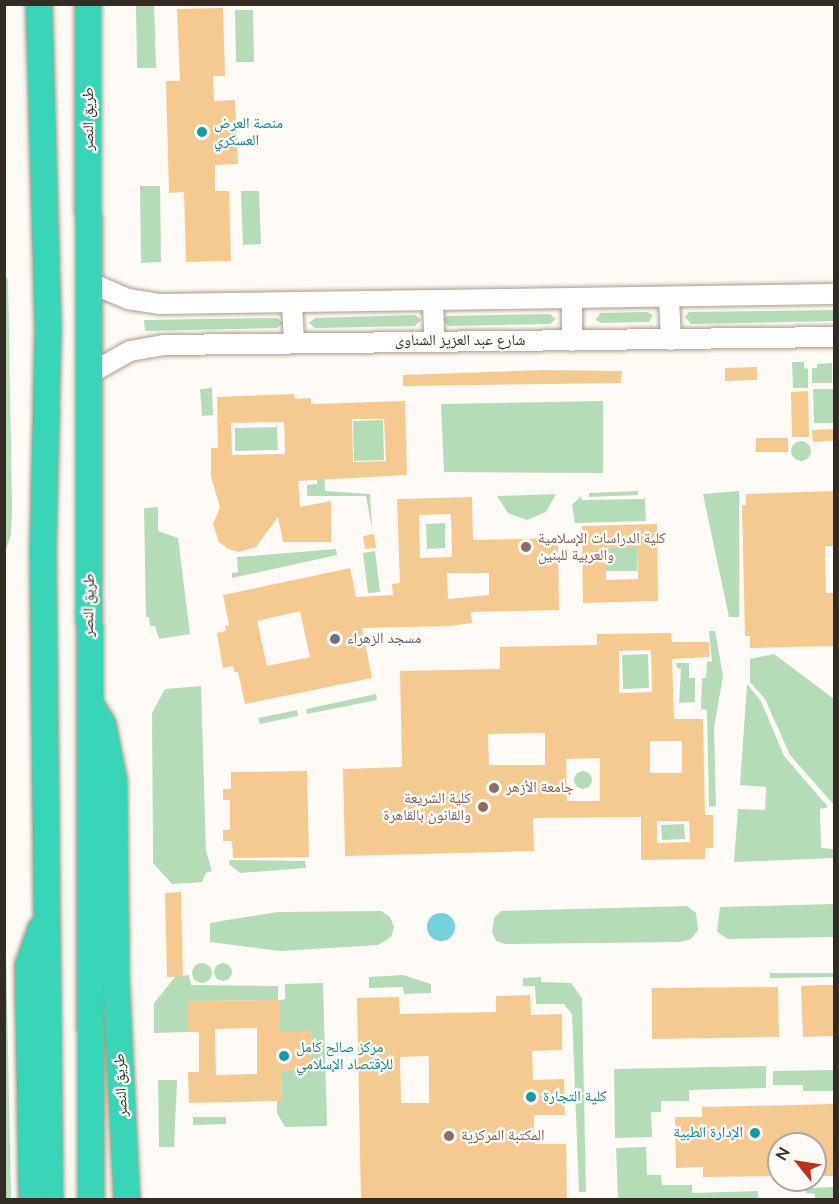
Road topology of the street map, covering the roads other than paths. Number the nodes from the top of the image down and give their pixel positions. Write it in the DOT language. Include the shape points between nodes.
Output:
graph roads {
  1 [pos="39,4"];
  2 [pos="88,4"];
  3 [pos="91,283"];
  4 [pos="834,294"];
  5 [pos="669,299"];
  6 [pos="572,301"];
  7 [pos="433,303"];
  8 [pos="292,304"];
  9 [pos="834,337"];
  10 [pos="572,340"];
  11 [pos="671,340"];
  12 [pos="434,341"];
  13 [pos="294,343"];
  14 [pos="92,373"];
  15 [pos="88,700"];
  16 [pos="47,918"];
  17 [pos="32,1200"];
  18 [pos="50,1200"];
  19 [pos="91,1200"];
  20 [pos="127,1200"];
  1 -- 16 [label="highway" via="48,331 43,551"];
  2 -- 3 [label="highway, طريق النصر"];
  3 -- 8 [label="street" via="140,303"];
  3 -- 14 [label="highway, طريق النصر"];
  4 -- 5 [label="street"];
  5 -- 6 [label="street"];
  5 -- 11 [label="street"];
  6 -- 7 [label="street"];
  6 -- 10 [label="street"];
  7 -- 8 [label="street"];
  7 -- 12 [label="street"];
  8 -- 13 [label="street"];
  9 -- 11 [label="street, شارع عبد العزيز الشناوى"];
  10 -- 11 [label="street, شارع عبد العزيز الشناوى"];
  10 -- 12 [label="street, شارع عبد العزيز الشناوى"];
  12 -- 13 [label="street, شارع عبد العزيز الشناوى"];
  13 -- 14 [label="street, شارع عبد العزيز الشناوى" via="152,346 120,355"];
  14 -- 15 [label="highway, طريق النصر"];
  15 -- 19 [label="highway"];
  15 -- 20 [label="highway, طريق النصر" via="103,725 114,781 116,978"];
  16 -- 17 [label="highway" via="28,966"];
  16 -- 18 [label="highway"];
}
